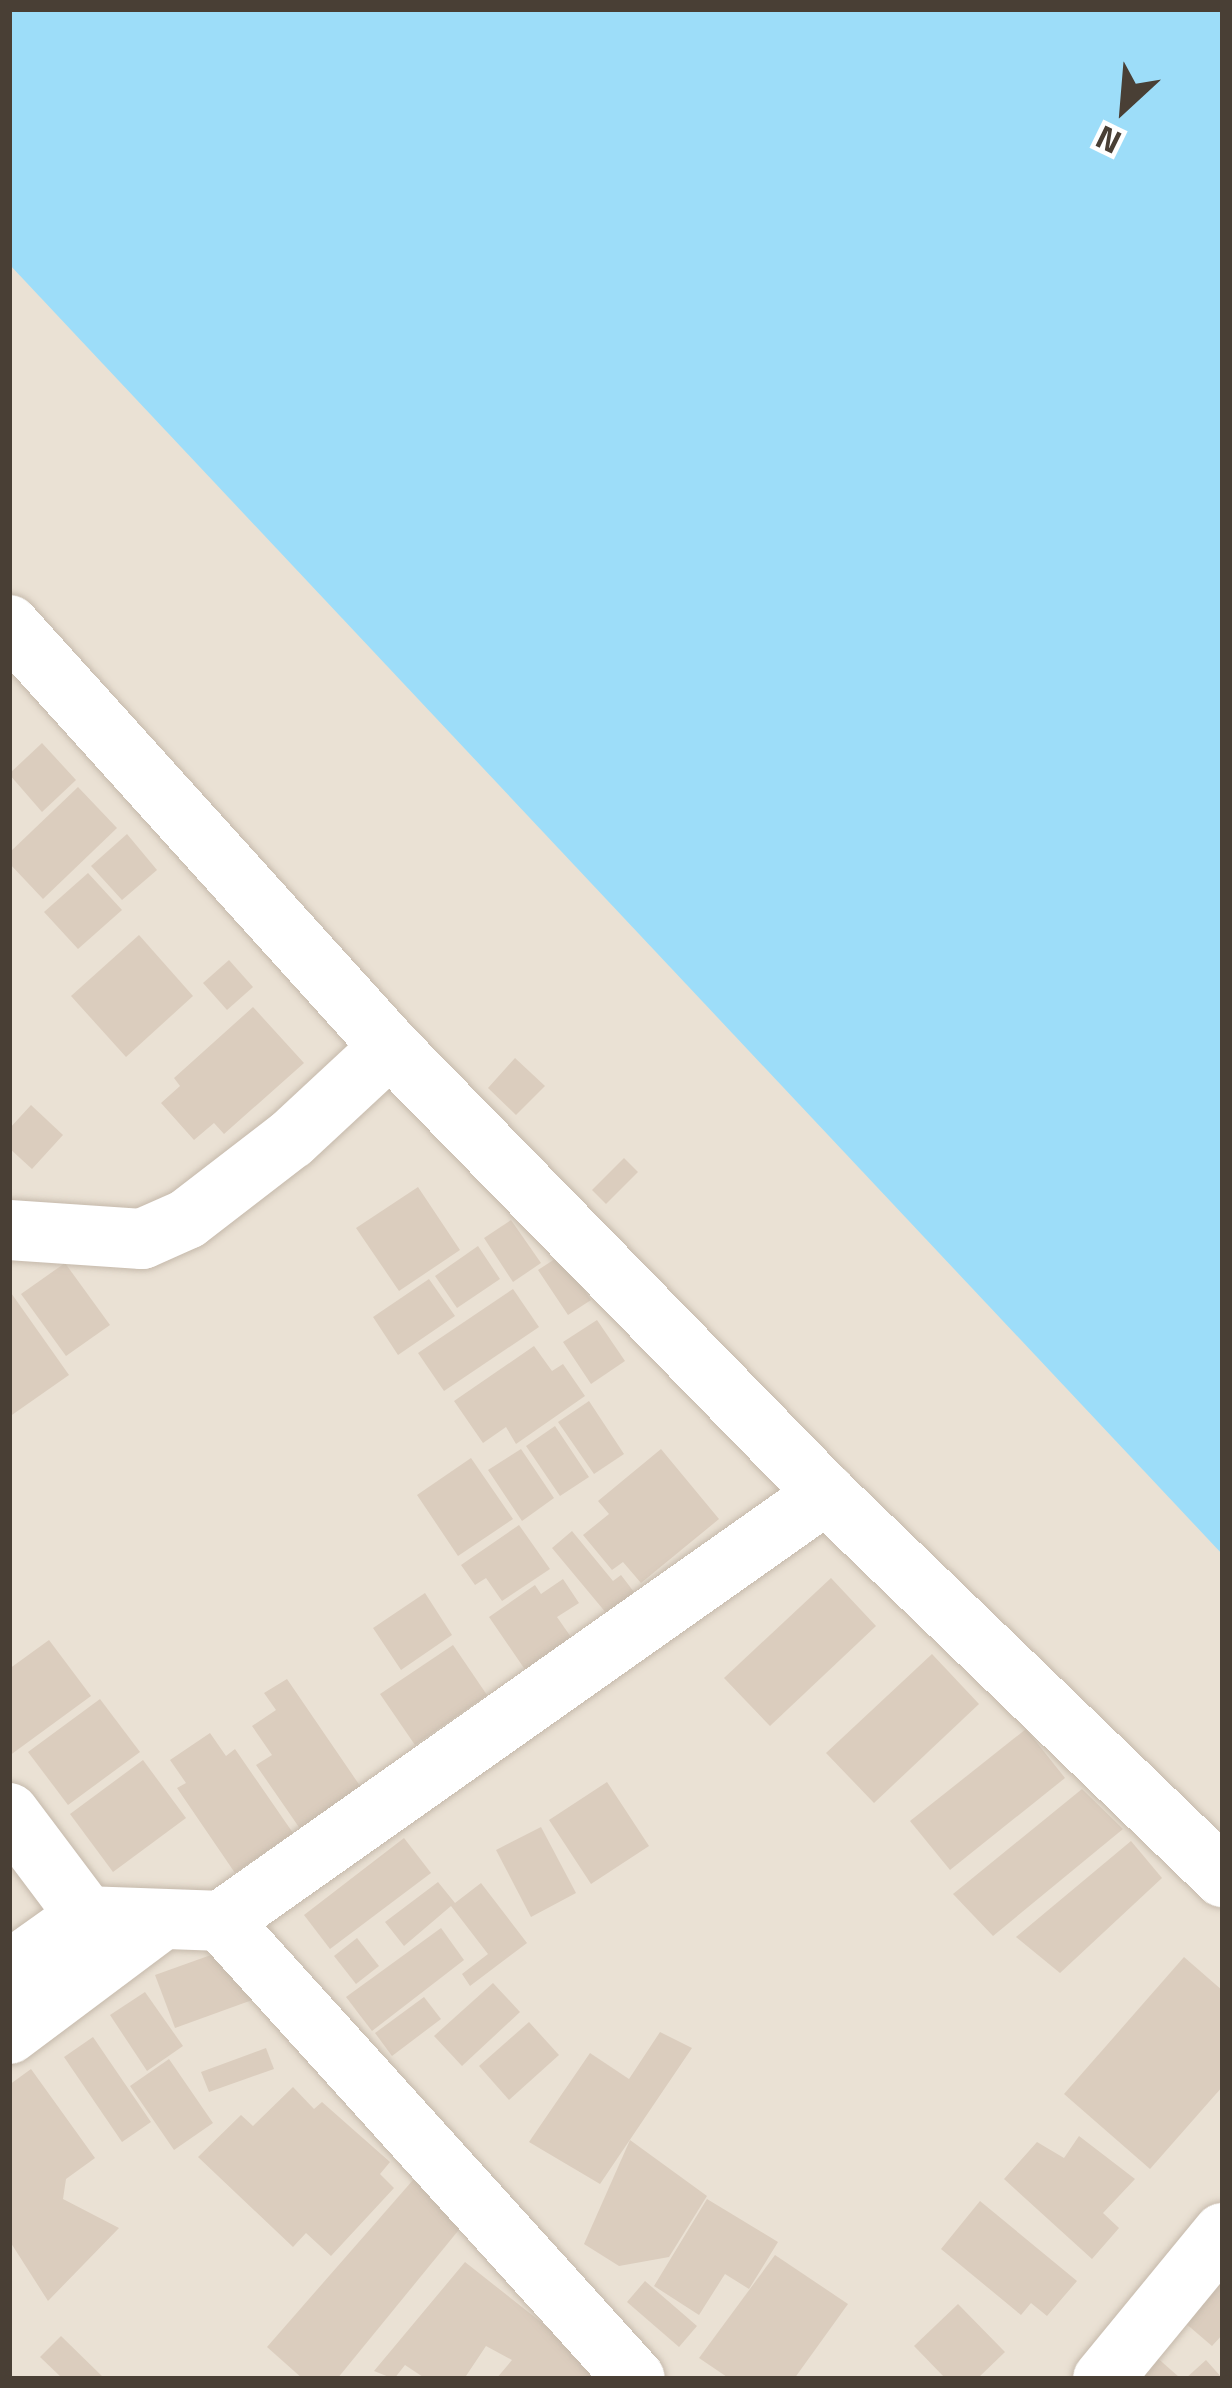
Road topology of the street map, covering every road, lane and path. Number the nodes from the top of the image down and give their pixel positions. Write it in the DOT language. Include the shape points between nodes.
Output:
graph roads {
  1 [pos="9,625"];
  2 [pos="390,1047"];
  3 [pos="9,1230"];
  4 [pos="826,1494"];
  5 [pos="9,1813"];
  6 [pos="1223,1877"];
  7 [pos="221,1921"];
  8 [pos="120,1930"];
  9 [pos="9,1971"];
  10 [pos="9,2034"];
  11 [pos="1223,2233"];
  12 [pos="635,2379"];
  13 [pos="1103,2379"];
  1 -- 2 [label="street"];
  2 -- 3 [label="street" via="187,1220 142,1239"];
  2 -- 4 [label="street"];
  4 -- 6 [label="street"];
  4 -- 7 [label="street"];
  5 -- 8 [label="street"];
  7 -- 8 [label="street"];
  7 -- 12 [label="street"];
  8 -- 9 [label="street"];
  8 -- 10 [label="street"];
  11 -- 13 [label="street"];
}
